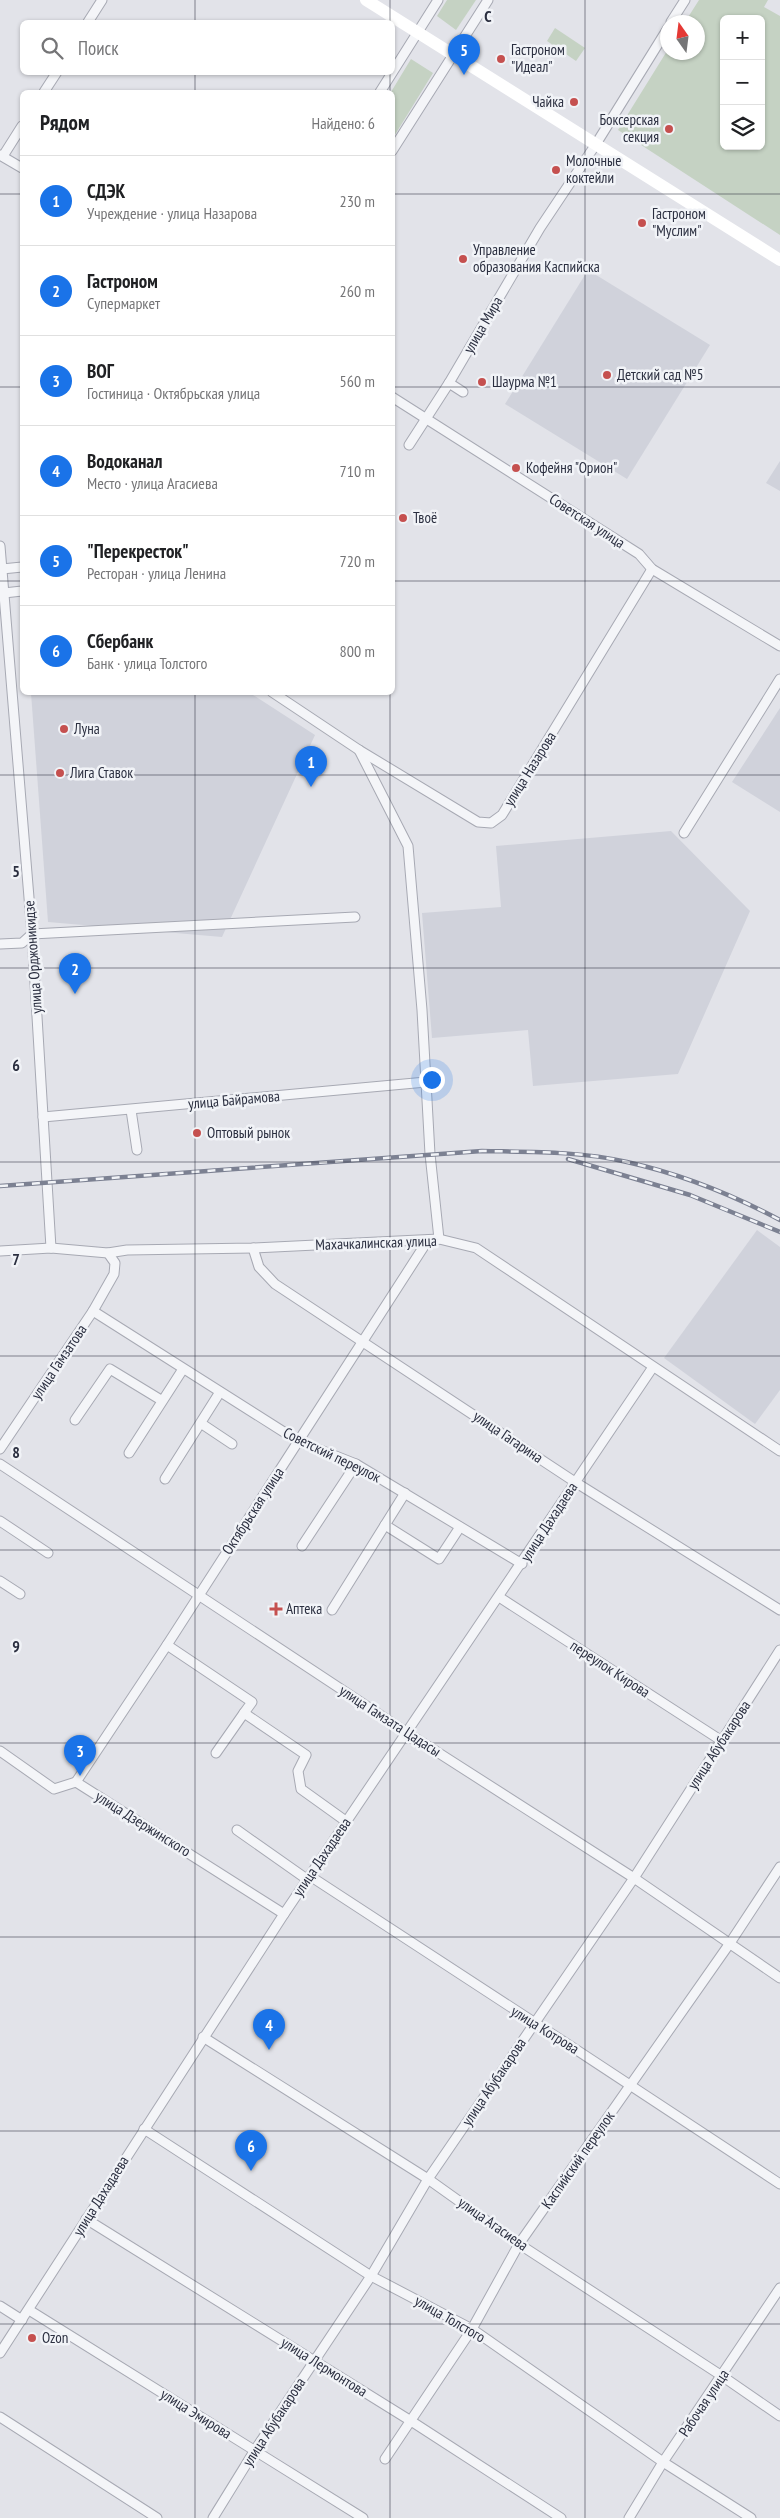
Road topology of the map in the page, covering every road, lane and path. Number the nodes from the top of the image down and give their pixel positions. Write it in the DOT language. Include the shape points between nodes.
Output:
graph roads {
  1 [pos="102,0"];
  2 [pos="366,0"];
  3 [pos="438,0"];
  4 [pos="488,0"];
  5 [pos="685,0"];
  6 [pos="675,15"];
  7 [pos="89,20"];
  8 [pos="417,34"];
  9 [pos="660,41"];
  10 [pos="453,57"];
  11 [pos="395,68"];
  12 [pos="54,75"];
  13 [pos="391,75"];
  14 [pos="45,90"];
  15 [pos="381,90"];
  16 [pos="20,129"];
  17 [pos="596,144"];
  18 [pos="395,146"];
  19 [pos="2,156"];
  20 [pos="20,167"];
  21 [pos="780,260"];
  22 [pos="449,383"];
  23 [pos="464,392"];
  24 [pos="395,399"];
  25 [pos="426,418"];
  26 [pos="409,445"];
  27 [pos="0,546"];
  28 [pos="20,567"];
  29 [pos="2,569"];
  30 [pos="652,569"];
  31 [pos="1,580"];
  32 [pos="20,591"];
  33 [pos="4,593"];
  34 [pos="780,646"];
  35 [pos="780,679"];
  36 [pos="276,695"];
  37 [pos="359,750"];
  38 [pos="684,833"];
  39 [pos="355,917"];
  40 [pos="32,934"];
  41 [pos="0,944"];
  42 [pos="426,1082"];
  43 [pos="132,1110"];
  44 [pos="43,1117"];
  45 [pos="137,1150"];
  46 [pos="438,1239"];
  47 [pos="428,1240"];
  48 [pos="51,1248"];
  49 [pos="253,1248"];
  50 [pos="0,1251"];
  51 [pos="108,1253"];
  52 [pos="93,1311"];
  53 [pos="363,1340"];
  54 [pos="653,1367"];
  55 [pos="183,1369"];
  56 [pos="220,1392"];
  57 [pos="161,1400"];
  58 [pos="75,1420"];
  59 [pos="202,1424"];
  60 [pos="298,1441"];
  61 [pos="232,1444"];
  62 [pos="0,1449"];
  63 [pos="780,1451"];
  64 [pos="129,1453"];
  65 [pos="0,1464"];
  66 [pos="356,1464"];
  67 [pos="165,1479"];
  68 [pos="575,1482"];
  69 [pos="405,1493"];
  70 [pos="0,1521"];
  71 [pos="385,1525"];
  72 [pos="460,1526"];
  73 [pos="302,1546"];
  74 [pos="48,1553"];
  75 [pos="522,1564"];
  76 [pos="0,1581"];
  77 [pos="20,1594"];
  78 [pos="198,1596"];
  79 [pos="499,1597"];
  80 [pos="332,1610"];
  81 [pos="780,1610"];
  82 [pos="167,1645"];
  83 [pos="780,1650"];
  84 [pos="244,1713"];
  85 [pos="406,1732"];
  86 [pos="722,1741"];
  87 [pos="0,1751"];
  88 [pos="216,1753"];
  89 [pos="76,1782"];
  90 [pos="347,1822"];
  91 [pos="237,1830"];
  92 [pos="780,1866"];
  93 [pos="309,1878"];
  94 [pos="634,1878"];
  95 [pos="284,1914"];
  96 [pos="730,1943"];
  97 [pos="780,1978"];
  98 [pos="534,2024"];
  99 [pos="203,2037"];
  100 [pos="631,2084"];
  101 [pos="144,2129"];
  102 [pos="428,2178"];
  103 [pos="780,2184"];
  104 [pos="86,2219"];
  105 [pos="519,2244"];
  106 [pos="371,2276"];
  107 [pos="780,2289"];
  108 [pos="0,2306"];
  109 [pos="29,2310"];
  110 [pos="22,2320"];
  111 [pos="472,2329"];
  112 [pos="0,2353"];
  113 [pos="314,2362"];
  114 [pos="722,2376"];
  115 [pos="780,2416"];
  116 [pos="0,2417"];
  117 [pos="412,2421"];
  118 [pos="255,2450"];
  119 [pos="385,2459"];
  120 [pos="663,2462"];
  121 [pos="157,2518"];
  122 [pos="213,2518"];
  123 [pos="363,2518"];
  124 [pos="561,2518"];
  125 [pos="629,2518"];
  126 [pos="751,2518"];
  1 -- 7 [label="street"];
  2 -- 8 [label="street"];
  3 -- 8 [label="street"];
  4 -- 10 [label="street"];
  5 -- 6 [label="street"];
  8 -- 10 [label="street"];
  8 -- 11 [label="street"];
  9 -- 17 [label="street, улица Мира"];
  10 -- 17 [label="street"];
  10 -- 18 [label="street"];
  12 -- 14 [label="street"];
  13 -- 15 [label="street"];
  16 -- 19 [label="street"];
  17 -- 21 [label="street"];
  17 -- 22 [label="street, улица Мира" via="540,228"];
  19 -- 20 [label="street"];
  22 -- 23 [label="street"];
  22 -- 25 [label="street, улица Мира"];
  24 -- 25 [label="street, Советская улица"];
  25 -- 26 [label="street, улица Мира"];
  25 -- 30 [label="street, Советская улица" via="639,554"];
  27 -- 29 [label="street, улица Орджоникидзе"];
  28 -- 29 [label="street"];
  29 -- 31 [label="street, улица Орджоникидзе"];
  30 -- 34 [label="street, Советская улица"];
  30 -- 37 [label="street, улица Назарова" via="502,815 491,823 478,822"];
  31 -- 33 [label="street, улица Орджоникидзе"];
  32 -- 33 [label="street"];
  33 -- 40 [label="street, улица Орджоникидзе"];
  35 -- 38 [label="street"];
  36 -- 37 [label="street, улица Назарова"];
  37 -- 42 [label="street" via="408,846"];
  39 -- 40 [label="street"];
  40 -- 41 [label="street" via="22,943"];
  40 -- 44 [label="street, улица Орджоникидзе"];
  42 -- 43 [label="street, улица Байрамова"];
  42 -- 46 [label="street"];
  43 -- 44 [label="street, улица Байрамова"];
  43 -- 45 [label="street"];
  44 -- 48 [label="street, улица Орджоникидзе"];
  46 -- 47 [label="street, Махачкалинская улица"];
  46 -- 54 [label="street, Махачкалинская улица" via="476,1248"];
  47 -- 49 [label="street, Махачкалинская улица"];
  47 -- 53 [label="street, Октябрьская улица"];
  48 -- 50 [label="street, Махачкалинская улица"];
  48 -- 51 [label="street, Махачкалинская улица"];
  49 -- 51 [label="street, Махачкалинская улица"];
  49 -- 53 [label="street, улица Гагарина" via="259,1267 268,1278"];
  51 -- 52 [label="street, улица Гамзатова" via="115,1263 114,1274"];
  52 -- 55 [label="street, Советский переулок"];
  52 -- 62 [label="street, улица Гамзатова"];
  53 -- 60 [label="street, Октябрьская улица"];
  53 -- 68 [label="street, улица Гагарина"];
  54 -- 63 [label="street, Махачкалинская улица"];
  54 -- 68 [label="street, улица Дахадаева"];
  55 -- 56 [label="street, Советский переулок"];
  55 -- 57 [label="street"];
  56 -- 59 [label="street"];
  56 -- 60 [label="street, Советский переулок"];
  57 -- 58 [label="street" via="110,1369"];
  57 -- 64 [label="street"];
  59 -- 61 [label="street"];
  59 -- 67 [label="street"];
  60 -- 66 [label="street, Советский переулок"];
  60 -- 78 [label="street, Октябрьская улица"];
  65 -- 78 [label="street, улица Гамзата Цадасы"];
  66 -- 69 [label="street, Советский переулок"];
  66 -- 73 [label="street"];
  68 -- 75 [label="street, улица Дахадаева"];
  68 -- 81 [label="street, улица Гагарина"];
  69 -- 71 [label="street"];
  69 -- 72 [label="street, Советский переулок"];
  70 -- 74 [label="street"];
  71 -- 72 [label="street" via="439,1559"];
  71 -- 80 [label="street"];
  72 -- 75 [label="street, Советский переулок"];
  75 -- 79 [label="street, улица Дахадаева"];
  76 -- 77 [label="street"];
  78 -- 82 [label="street, Октябрьская улица"];
  78 -- 85 [label="street, улица Гамзата Цадасы"];
  79 -- 85 [label="street, улица Дахадаева"];
  79 -- 86 [label="street, переулок Кирова"];
  82 -- 84 [label="street" via="252,1702"];
  82 -- 89 [label="street, Октябрьская улица"];
  83 -- 86 [label="street, улица Абубакарова"];
  84 -- 88 [label="street"];
  84 -- 90 [label="street" via="306,1755 298,1771 301,1790"];
  85 -- 90 [label="street, улица Дахадаева"];
  85 -- 94 [label="street, улица Гамзата Цадасы"];
  86 -- 94 [label="street, улица Абубакарова"];
  87 -- 89 [label="street" via="54,1788"];
  89 -- 95 [label="street, улица Дзержинского"];
  90 -- 93 [label="street, улица Дахадаева"];
  91 -- 93 [label="street, улица Котрова"];
  92 -- 96 [label="street, Каспийский переулок"];
  93 -- 95 [label="street, улица Дахадаева"];
  93 -- 98 [label="street, улица Котрова"];
  94 -- 96 [label="street, улица Гамзата Цадасы"];
  94 -- 98 [label="street, улица Абубакарова"];
  95 -- 99 [label="street, улица Дахадаева"];
  96 -- 97 [label="street, улица Гамзата Цадасы"];
  96 -- 100 [label="street, Каспийский переулок"];
  98 -- 100 [label="street, улица Котрова"];
  98 -- 102 [label="street, улица Абубакарова"];
  99 -- 101 [label="street, улица Дахадаева"];
  99 -- 102 [label="street, улица Агасиева"];
  100 -- 103 [label="street, улица Котрова"];
  100 -- 105 [label="street, Каспийский переулок"];
  101 -- 104 [label="street, улица Дахадаева"];
  101 -- 106 [label="street, улица Толстого"];
  102 -- 105 [label="street, улица Агасиева"];
  102 -- 106 [label="street, улица Абубакарова"];
  104 -- 109 [label="street, улица Дахадаева"];
  104 -- 113 [label="street, улица Лермонтова"];
  105 -- 111 [label="street, Каспийский переулок"];
  105 -- 114 [label="street, улица Агасиева"];
  106 -- 111 [label="street, улица Толстого"];
  106 -- 113 [label="street, улица Абубакарова"];
  107 -- 114 [label="street, Рабочая улица"];
  108 -- 110 [label="street"];
  109 -- 110 [label="street, улица Дахадаева"];
  109 -- 118 [label="street, улица Эмирова"];
  110 -- 112 [label="street, улица Дахадаева"];
  111 -- 117 [label="street, Каспийский переулок"];
  111 -- 120 [label="street, улица Толстого"];
  113 -- 117 [label="street, улица Лермонтова"];
  113 -- 118 [label="street, улица Абубакарова"];
  114 -- 115 [label="street, улица Агасиева"];
  114 -- 120 [label="street, Рабочая улица"];
  116 -- 121 [label="street"];
  117 -- 119 [label="street, Каспийский переулок"];
  117 -- 124 [label="street, улица Лермонтова"];
  118 -- 122 [label="street, улица Абубакарова"];
  118 -- 123 [label="street, улица Эмирова"];
  120 -- 125 [label="street, Рабочая улица"];
  120 -- 126 [label="street, улица Толстого"];
}
